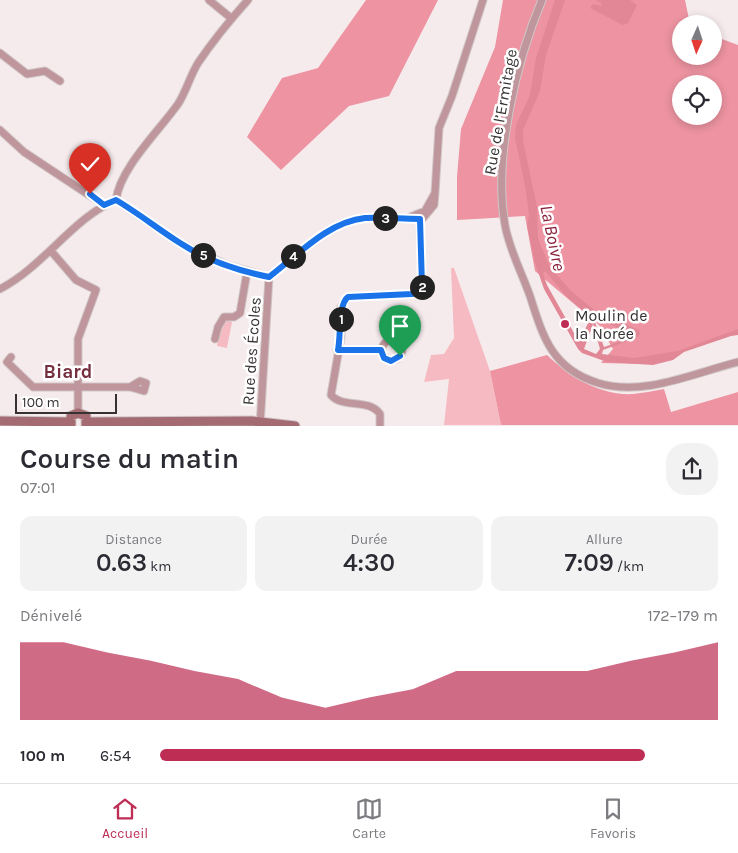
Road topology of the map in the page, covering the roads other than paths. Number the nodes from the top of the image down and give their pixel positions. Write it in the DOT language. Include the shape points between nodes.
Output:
graph roads {
  1 [pos="209,0"];
  2 [pos="248,0"];
  3 [pos="483,0"];
  4 [pos="542,0"];
  5 [pos="231,18"];
  6 [pos="0,54"];
  7 [pos="60,81"];
  8 [pos="0,130"];
  9 [pos="116,200"];
  10 [pos="104,205"];
  11 [pos="419,217"];
  12 [pos="51,251"];
  13 [pos="247,272"];
  14 [pos="269,277"];
  15 [pos="0,289"];
  16 [pos="215,339"];
  17 [pos="338,350"];
  18 [pos="381,350"];
  19 [pos="11,357"];
  20 [pos="738,362"];
  21 [pos="130,387"];
  22 [pos="78,388"];
  23 [pos="78,412"];
  24 [pos="0,421"];
  25 [pos="70,424"];
  26 [pos="87,424"];
  27 [pos="260,424"];
  28 [pos="295,426"];
  29 [pos="380,426"];
  1 -- 5 [label="street"];
  2 -- 5 [label="street"];
  3 -- 11 [label="street" via="439,128 431,211"];
  4 -- 20 [label="street, Rue de l’Ermitage" via="531,26 514,92 500,186 505,228 546,343 560,362 585,379 616,386 651,385"];
  5 -- 9 [label="street" via="198,64 179,102 122,181"];
  6 -- 7 [label="street" via="27,74 45,71"];
  8 -- 10 [label="street" via="24,152"];
  9 -- 10 [label="street"];
  9 -- 13 [label="street" via="181,244"];
  10 -- 12 [label="street"];
  11 -- 14 [label="street" via="363,218 344,224 309,245"];
  11 -- 17 [label="street" via="420,290 412,294 348,297 341,307"];
  12 -- 15 [label="street" via="22,276"];
  12 -- 22 [label="street" via="76,280 96,290 78,339"];
  13 -- 14 [label="street"];
  13 -- 16 [label="street" via="240,313 224,317"];
  14 -- 27 [label="street, Rue des Écoles"];
  17 -- 18 [label="street"];
  17 -- 29 [label="street" via="331,395 336,400 375,408 380,414"];
  19 -- 22 [label="street" via="7,362 33,387"];
  21 -- 22 [label="street"];
  22 -- 23 [label="street"];
  23 -- 25 [label="street" via="73,414"];
  23 -- 26 [label="street" via="84,414"];
  24 -- 25 [label="street"];
  26 -- 27 [label="street"];
  27 -- 28 [label="street"];
}
